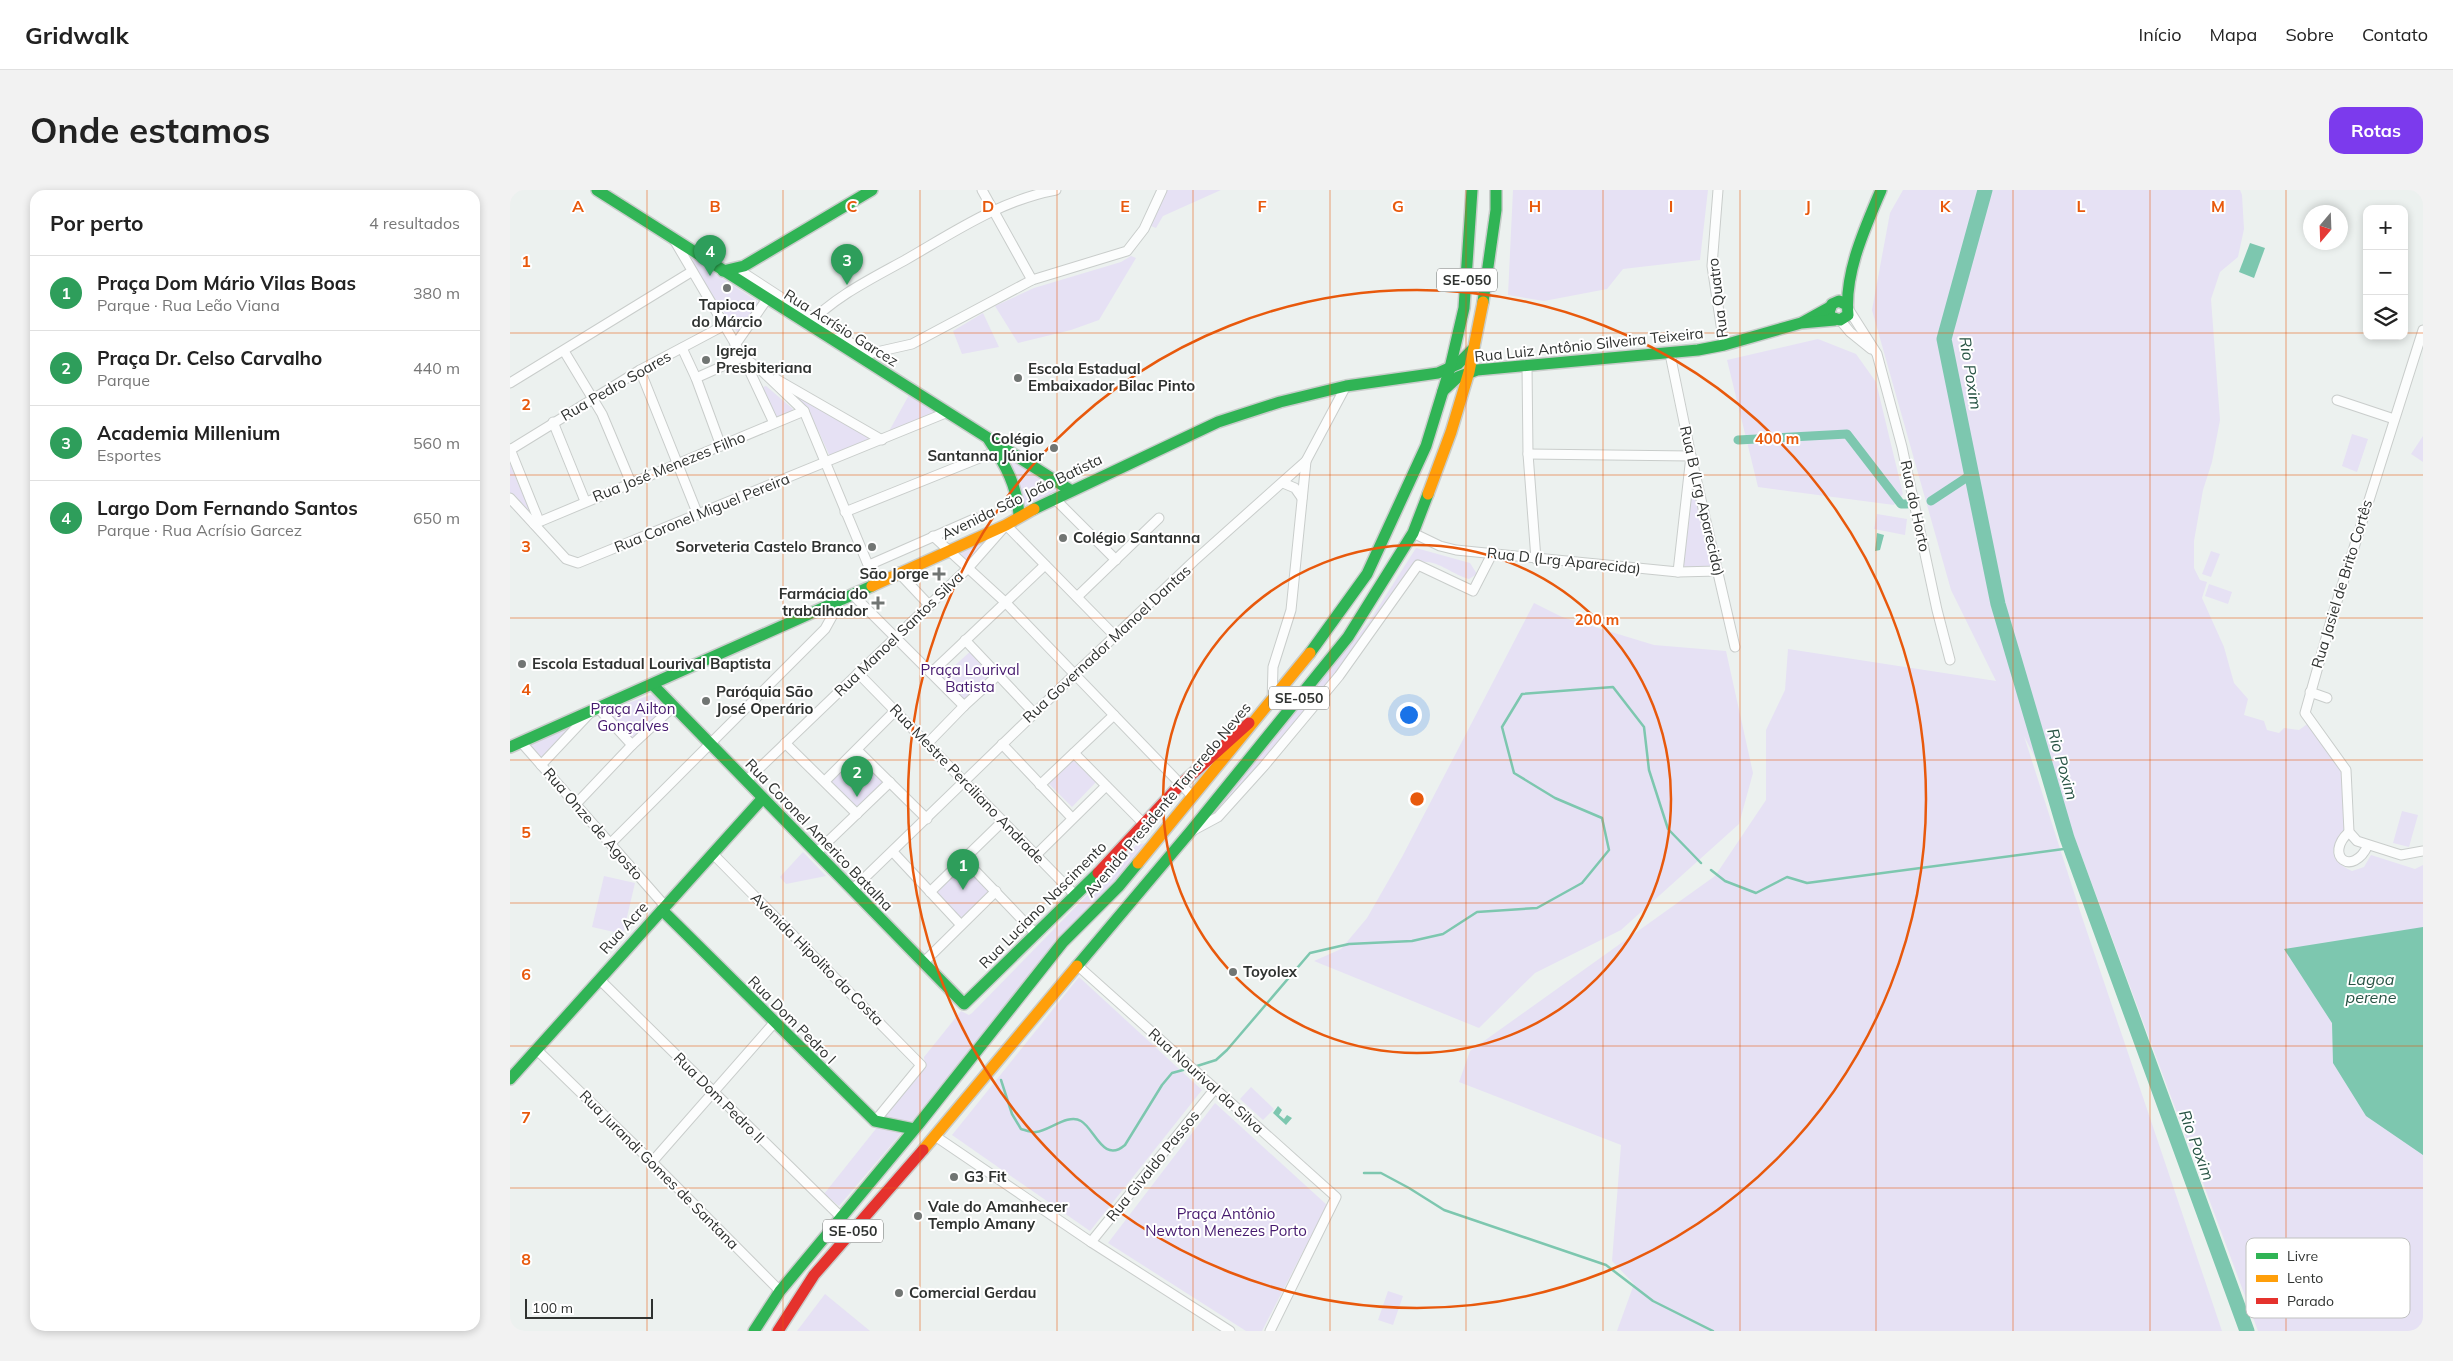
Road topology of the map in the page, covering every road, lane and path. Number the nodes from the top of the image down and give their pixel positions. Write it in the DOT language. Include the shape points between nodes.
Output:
graph roads {
  1 [pos="598,190"];
  2 [pos="872,190"];
  3 [pos="982,190"];
  4 [pos="1056,190"];
  5 [pos="1162,190"];
  6 [pos="1472,190"];
  7 [pos="1496,190"];
  8 [pos="1718,190"];
  9 [pos="1881,190"];
  10 [pos="993,210"];
  11 [pos="672,238"];
  12 [pos="723,270"];
  13 [pos="691,272"];
  14 [pos="741,272"];
  15 [pos="1852,274"];
  16 [pos="1032,280"];
  17 [pos="767,300"];
  18 [pos="1832,304"];
  19 [pos="1848,307"];
  20 [pos="1838,320"];
  21 [pos="812,321"];
  22 [pos="1801,323"];
  23 [pos="723,326"];
  24 [pos="2423,330"];
  25 [pos="735,345"];
  26 [pos="1724,345"];
  27 [pos="682,348"];
  28 [pos="1474,348"];
  29 [pos="564,351"];
  30 [pos="1670,354"];
  31 [pos="1877,354"];
  32 [pos="864,355"];
  33 [pos="743,357"];
  34 [pos="1527,366"];
  35 [pos="1450,368"];
  36 [pos="640,370"];
  37 [pos="761,370"];
  38 [pos="1469,372"];
  39 [pos="696,378"];
  40 [pos="510,383"];
  41 [pos="1346,386"];
  42 [pos="1443,391"];
  43 [pos="593,398"];
  44 [pos="2337,400"];
  45 [pos="804,411"];
  46 [pos="948,412"];
  47 [pos="2394,419"];
  48 [pos="553,422"];
  49 [pos="774,424"];
  50 [pos="882,440"];
  51 [pos="721,446"];
  52 [pos="510,450"];
  53 [pos="1001,450"];
  54 [pos="1528,454"];
  55 [pos="1691,456"];
  56 [pos="1306,462"];
  57 [pos="826,463"];
  58 [pos="676,464"];
  59 [pos="631,483"];
  60 [pos="1283,483"];
  61 [pos="1070,490"];
  62 [pos="510,498"];
  63 [pos="1054,498"];
  64 [pos="1302,498"];
  65 [pos="584,501"];
  66 [pos="845,512"];
  67 [pos="698,515"];
  68 [pos="1019,517"];
  69 [pos="976,518"];
  70 [pos="1158,518"];
  71 [pos="537,522"];
  72 [pos="1006,525"];
  73 [pos="1413,533"];
  74 [pos="933,536"];
  75 [pos="949,550"];
  76 [pos="1492,554"];
  77 [pos="1536,559"];
  78 [pos="1116,560"];
  79 [pos="869,565"];
  80 [pos="1045,565"];
  81 [pos="969,567"];
  82 [pos="1718,571"];
  83 [pos="898,572"];
  84 [pos="1678,572"];
  85 [pos="876,584"];
  86 [pos="852,595"];
  87 [pos="1077,597"];
  88 [pos="840,600"];
  89 [pos="1005,602"];
  90 [pos="930,606"];
  91 [pos="896,636"];
  92 [pos="1115,636"];
  93 [pos="965,640"];
  94 [pos="1736,648"];
  95 [pos="1950,660"];
  96 [pos="858,673"];
  97 [pos="931,673"];
  98 [pos="1075,674"];
  99 [pos="998,675"];
  100 [pos="653,685"];
  101 [pos="2310,692"];
  102 [pos="2326,698"];
  103 [pos="1272,702"];
  104 [pos="964,706"];
  105 [pos="673,707"];
  106 [pos="595,710"];
  107 [pos="895,711"];
  108 [pos="1034,713"];
  109 [pos="1114,715"];
  110 [pos="521,742"];
  111 [pos="709,743"];
  112 [pos="785,743"];
  113 [pos="927,744"];
  114 [pos="1002,744"];
  115 [pos="632,746"];
  116 [pos="510,747"];
  117 [pos="857,750"];
  118 [pos="1074,753"];
  119 [pos="541,765"];
  120 [pos="746,781"];
  121 [pos="825,781"];
  122 [pos="964,781"];
  123 [pos="890,782"];
  124 [pos="1040,785"];
  125 [pos="1180,785"];
  126 [pos="1106,786"];
  127 [pos="1192,797"];
  128 [pos="762,799"];
  129 [pos="576,804"];
  130 [pos="857,814"];
  131 [pos="1072,818"];
  132 [pos="927,819"];
  133 [pos="1002,821"];
  134 [pos="1144,824"];
  135 [pos="1190,832"];
  136 [pos="2349,832"];
  137 [pos="611,843"];
  138 [pos="2368,845"];
  139 [pos="2423,851"];
  140 [pos="816,852"];
  141 [pos="893,852"];
  142 [pos="713,854"];
  143 [pos="1036,855"];
  144 [pos="964,859"];
  145 [pos="852,890"];
  146 [pos="996,891"];
  147 [pos="930,892"];
  148 [pos="1076,896"];
  149 [pos="663,908"];
  150 [pos="961,925"];
  151 [pos="1036,934"];
  152 [pos="923,963"];
  153 [pos="1077,965"];
  154 [pos="599,979"];
  155 [pos="964,1004"];
  156 [pos="774,1023"];
  157 [pos="537,1050"];
  158 [pos="510,1079"];
  159 [pos="1214,1090"];
  160 [pos="714,1093"];
  161 [pos="875,1121"];
  162 [pos="912,1131"];
  163 [pos="938,1132"];
  164 [pos="652,1162"];
  165 [pos="841,1217"];
  166 [pos="1091,1242"];
  167 [pos="780,1292"];
  168 [pos="754,1331"];
  169 [pos="778,1331"];
  170 [pos="1230,1331"];
  171 [pos="1270,1331"];
  1 -- 11 [label="street, Rua Acrísio Garcez"];
  2 -- 14 [label="street"];
  3 -- 10 [label="street"];
  4 -- 10 [label="street"];
  5 -- 16 [label="street" via="1144,229 1127,251"];
  6 -- 35 [label="street, Avenida Presidente Tancredo Neves / SE-050" via="1464,308"];
  7 -- 28 [label="street, SE-050" via="1496,210"];
  8 -- 26 [label="street, Rua Quatro" via="1712,266"];
  9 -- 15 [label="street" via="1864,231"];
  10 -- 16 [label="street"];
  10 -- 21 [label="street" via="872,279"];
  11 -- 12 [label="street, Rua Acrísio Garcez"];
  11 -- 13 [label="street"];
  12 -- 14 [label="street, Rua Acrísio Garcez"];
  12 -- 14 [label="street"];
  13 -- 23 [label="street"];
  13 -- 29 [label="street"];
  14 -- 17 [label="street, Rua Acrísio Garcez"];
  14 -- 21 [label="street"];
  15 -- 18 [label="street"];
  15 -- 19 [label="street"];
  16 -- 32 [label="street" via="915,342"];
  17 -- 21 [label="street, Rua Acrísio Garcez"];
  17 -- 25 [label="street"];
  18 -- 19 [label="street" via="1844,302"];
  18 -- 20 [label="street" via="1831,317"];
  18 -- 22 [label="street"];
  19 -- 20 [label="street" via="1845,319"];
  19 -- 31 [label="street, Rua do Horto"];
  20 -- 22 [label="street"];
  20 -- 31 [label="street"];
  21 -- 32 [label="street, Rua Acrísio Garcez"];
  22 -- 26 [label="street, Rua Luiz Antônio Silveira Teixeira"];
  23 -- 25 [label="street"];
  23 -- 27 [label="street, Rua Pedro Soares"];
  24 -- 47 [label="street, Rua Jasiel de Brito Cortês"];
  25 -- 33 [label="street"];
  26 -- 30 [label="street, Rua Luiz Antônio Silveira Teixeira"];
  27 -- 36 [label="street, Rua Pedro Soares"];
  27 -- 39 [label="street"];
  28 -- 35 [label="street, Avenida São João Batista"];
  28 -- 38 [label="street, SE-050"];
  29 -- 40 [label="street"];
  29 -- 43 [label="street"];
  30 -- 34 [label="street, Rua Luiz Antônio Silveira Teixeira"];
  30 -- 55 [label="street, Rua B (Lrg Aparecida)"];
  31 -- 95 [label="street, Rua do Horto" via="1902,447"];
  32 -- 46 [label="street, Rua Acrísio Garcez"];
  33 -- 37 [label="street"];
  33 -- 39 [label="street"];
  33 -- 49 [label="street"];
  34 -- 38 [label="street, Rua Luiz Antônio Silveira Teixeira"];
  34 -- 54 [label="street"];
  35 -- 41 [label="street, Avenida São João Batista" via="1438,373"];
  35 -- 42 [label="street, Avenida Presidente Tancredo Neves / SE-050"];
  36 -- 43 [label="street, Rua Pedro Soares"];
  36 -- 58 [label="street"];
  37 -- 45 [label="street"];
  37 -- 50 [label="street"];
  38 -- 42 [label="street, Rua Luiz Antônio Silveira Teixeira"];
  38 -- 73 [label="street, SE-050" via="1451,432"];
  39 -- 51 [label="street"];
  41 -- 56 [label="street, Rua Governador Manoel Dantas"];
  41 -- 61 [label="street, Avenida São João Batista" via="1218,422"];
  42 -- 103 [label="street, Avenida Presidente Tancredo Neves / SE-050" via="1426,446 1367,574"];
  43 -- 48 [label="street, Rua Pedro Soares"];
  43 -- 59 [label="street"];
  44 -- 47 [label="street"];
  45 -- 49 [label="street, Rua José Menezes Filho"];
  45 -- 57 [label="street"];
  46 -- 50 [label="street, Rua Coronel Miguel Pereira"];
  46 -- 53 [label="street, Rua Acrísio Garcez" via="987,436"];
  47 -- 101 [label="street, Rua Jasiel de Brito Cortês"];
  48 -- 52 [label="street, Rua Pedro Soares"];
  48 -- 65 [label="street"];
  49 -- 51 [label="street, Rua José Menezes Filho"];
  50 -- 57 [label="street, Rua Coronel Miguel Pereira"];
  51 -- 58 [label="street, Rua José Menezes Filho"];
  52 -- 71 [label="street"];
  53 -- 61 [label="street"];
  53 -- 66 [label="street"];
  53 -- 68 [label="street" via="1014,486"];
  54 -- 55 [label="street"];
  54 -- 77 [label="street"];
  55 -- 82 [label="street, Rua B (Lrg Aparecida)"];
  55 -- 84 [label="street"];
  56 -- 60 [label="street, Rua Governador Manoel Dantas"];
  56 -- 64 [label="street"];
  57 -- 66 [label="street"];
  57 -- 67 [label="street, Rua Coronel Miguel Pereira"];
  58 -- 59 [label="street, Rua José Menezes Filho"];
  58 -- 67 [label="street"];
  59 -- 65 [label="street, Rua José Menezes Filho"];
  60 -- 64 [label="street" via="1295,488"];
  60 -- 92 [label="street, Rua Governador Manoel Dantas"];
  61 -- 63 [label="street, Avenida São João Batista"];
  62 -- 71 [label="street"];
  63 -- 68 [label="street, Avenida São João Batista"];
  63 -- 78 [label="street"];
  64 -- 103 [label="street" via="1291,610 1273,667"];
  65 -- 71 [label="street, Rua José Menezes Filho"];
  66 -- 79 [label="street"];
  67 -- 71 [label="street, Rua Coronel Miguel Pereira" via="578,563 566,559"];
  68 -- 72 [label="street, Avenida São João Batista"];
  69 -- 74 [label="street, Avenida São João Batista"];
  70 -- 78 [label="street"];
  72 -- 75 [label="street, Avenida São João Batista"];
  72 -- 80 [label="street"];
  72 -- 81 [label="street, Rua Manoel Santos Silva"];
  73 -- 76 [label="street, Rua D (Lrg Aparecida)" via="1448,549"];
  73 -- 135 [label="street, SE-050" via="1348,637"];
  74 -- 75 [label="street"];
  74 -- 79 [label="street, Avenida São João Batista"];
  75 -- 81 [label="street"];
  75 -- 83 [label="street, Avenida São João Batista"];
  76 -- 77 [label="street, Rua D (Lrg Aparecida)"];
  76 -- 135 [label="street" via="1473,591 1418,565 1339,676 1264,766 1218,817"];
  77 -- 84 [label="street, Rua D (Lrg Aparecida)"];
  78 -- 87 [label="street"];
  79 -- 85 [label="street"];
  80 -- 87 [label="street"];
  80 -- 89 [label="street"];
  81 -- 89 [label="street"];
  81 -- 90 [label="street, Rua Manoel Santos Silva"];
  82 -- 84 [label="street, Rua D (Lrg Aparecida)"];
  82 -- 94 [label="street, Rua B (Lrg Aparecida)"];
  83 -- 85 [label="street, Avenida São João Batista"];
  83 -- 90 [label="street"];
  85 -- 86 [label="street, Avenida São João Batista"];
  86 -- 88 [label="street, Avenida São João Batista"];
  86 -- 91 [label="street"];
  87 -- 92 [label="street"];
  88 -- 100 [label="street, Avenida São João Batista"];
  88 -- 111 [label="street" via="825,629"];
  89 -- 93 [label="street"];
  89 -- 98 [label="street"];
  90 -- 91 [label="street, Rua Manoel Santos Silva"];
  91 -- 96 [label="street, Rua Manoel Santos Silva"];
  91 -- 97 [label="street"];
  92 -- 98 [label="street, Rua Governador Manoel Dantas"];
  93 -- 97 [label="street"];
  93 -- 99 [label="street"];
  96 -- 107 [label="street, Rua Mestre Perciliano Andrade"];
  96 -- 112 [label="street, Rua Manoel Santos Silva"];
  97 -- 104 [label="street"];
  98 -- 108 [label="street, Rua Governador Manoel Dantas"];
  98 -- 109 [label="street"];
  99 -- 104 [label="street"];
  99 -- 108 [label="street"];
  100 -- 105 [label="street, Rua Coronel Americo Batalha"];
  100 -- 106 [label="street, Avenida São João Batista"];
  101 -- 102 [label="street"];
  101 -- 136 [label="street, Rua Jasiel de Brito Cortês" via="2305,714 2346,770"];
  103 -- 125 [label="street, Rua Luciano Nascimento"];
  103 -- 127 [label="street, Avenida Presidente Tancredo Neves / SE-050"];
  104 -- 113 [label="street"];
  105 -- 111 [label="street, Rua Coronel Americo Batalha"];
  105 -- 115 [label="street"];
  106 -- 110 [label="street, Avenida São João Batista"];
  106 -- 115 [label="street"];
  106 -- 119 [label="street"];
  107 -- 113 [label="street, Rua Mestre Perciliano Andrade"];
  107 -- 117 [label="street"];
  108 -- 114 [label="street, Rua Governador Manoel Dantas"];
  109 -- 118 [label="street"];
  109 -- 125 [label="street"];
  110 -- 116 [label="street, Avenida São João Batista"];
  110 -- 119 [label="street, Rua Onze de Agosto"];
  111 -- 120 [label="street, Rua Coronel Americo Batalha"];
  111 -- 137 [label="street"];
  112 -- 120 [label="street, Rua Manoel Santos Silva"];
  112 -- 121 [label="street"];
  113 -- 122 [label="street, Rua Mestre Perciliano Andrade"];
  114 -- 122 [label="street, Rua Governador Manoel Dantas"];
  114 -- 124 [label="street"];
  115 -- 129 [label="street"];
  117 -- 121 [label="street"];
  117 -- 123 [label="street"];
  118 -- 124 [label="street"];
  118 -- 126 [label="street"];
  119 -- 129 [label="street, Rua Onze de Agosto"];
  120 -- 128 [label="street, Rua Coronel Americo Batalha"];
  121 -- 130 [label="street"];
  122 -- 132 [label="street, Rua Governador Manoel Dantas"];
  122 -- 133 [label="street, Rua Mestre Perciliano Andrade"];
  123 -- 130 [label="street"];
  123 -- 132 [label="street"];
  124 -- 131 [label="street"];
  125 -- 127 [label="street"];
  125 -- 134 [label="street, Rua Luciano Nascimento"];
  126 -- 131 [label="street"];
  126 -- 134 [label="street"];
  127 -- 162 [label="street, Avenida Presidente Tancredo Neves / SE-050" via="1119,886 1062,942"];
  128 -- 140 [label="street, Rua Coronel Americo Batalha"];
  128 -- 142 [label="street, Rua Acre"];
  129 -- 137 [label="street, Rua Onze de Agosto"];
  130 -- 140 [label="street"];
  131 -- 143 [label="street"];
  132 -- 141 [label="street, Rua Governador Manoel Dantas"];
  133 -- 143 [label="street, Rua Mestre Perciliano Andrade"];
  133 -- 144 [label="street"];
  134 -- 148 [label="street, Rua Luciano Nascimento"];
  135 -- 153 [label="street, SE-050"];
  136 -- 138 [label="street" via="2357,841"];
  136 -- 138 [label="street, Rua Jasiel de Brito Cortês" via="2340,840 2340,857 2348,862 2356,861 2363,856"];
  137 -- 149 [label="street, Rua Onze de Agosto"];
  138 -- 139 [label="street" via="2401,856"];
  140 -- 145 [label="street, Rua Coronel Americo Batalha"];
  141 -- 145 [label="street, Rua Governador Manoel Dantas"];
  141 -- 147 [label="street"];
  142 -- 149 [label="street, Rua Acre"];
  142 -- 161 [label="street, Avenida Hipolito da Costa" via="921,1064"];
  143 -- 148 [label="street, Rua Mestre Perciliano Andrade"];
  144 -- 146 [label="street"];
  144 -- 147 [label="street"];
  145 -- 152 [label="street, Rua Coronel Americo Batalha"];
  146 -- 150 [label="street"];
  146 -- 151 [label="street"];
  147 -- 150 [label="street"];
  148 -- 151 [label="street, Rua Luciano Nascimento"];
  149 -- 154 [label="street, Rua Acre"];
  149 -- 156 [label="street, Rua Dom Pedro I"];
  150 -- 152 [label="street"];
  151 -- 155 [label="street, Rua Luciano Nascimento"];
  152 -- 155 [label="street, Rua Coronel Americo Batalha"];
  153 -- 159 [label="street, Rua Nourival da Silva"];
  153 -- 163 [label="street, SE-050"];
  154 -- 157 [label="street, Rua Acre"];
  154 -- 160 [label="street, Rua Dom Pedro II"];
  156 -- 160 [label="street"];
  156 -- 161 [label="street, Rua Dom Pedro I"];
  157 -- 158 [label="street, Rua Acre"];
  157 -- 164 [label="street, Rua Jurandi Gomes de Santana"];
  159 -- 166 [label="street, Rua Givaldo Passos"];
  159 -- 171 [label="street, Rua Nourival da Silva" via="1336,1197"];
  160 -- 164 [label="street"];
  160 -- 165 [label="street, Rua Dom Pedro II"];
  161 -- 162 [label="street"];
  162 -- 163 [label="street"];
  162 -- 165 [label="street, Avenida Presidente Tancredo Neves / SE-050"];
  163 -- 166 [label="street"];
  163 -- 169 [label="street, SE-050" via="814,1275"];
  164 -- 167 [label="street, Rua Jurandi Gomes de Santana"];
  165 -- 167 [label="street, Avenida Presidente Tancredo Neves / SE-050"];
  166 -- 170 [label="street"];
  167 -- 168 [label="street, Avenida Presidente Tancredo Neves / SE-050"];
}
